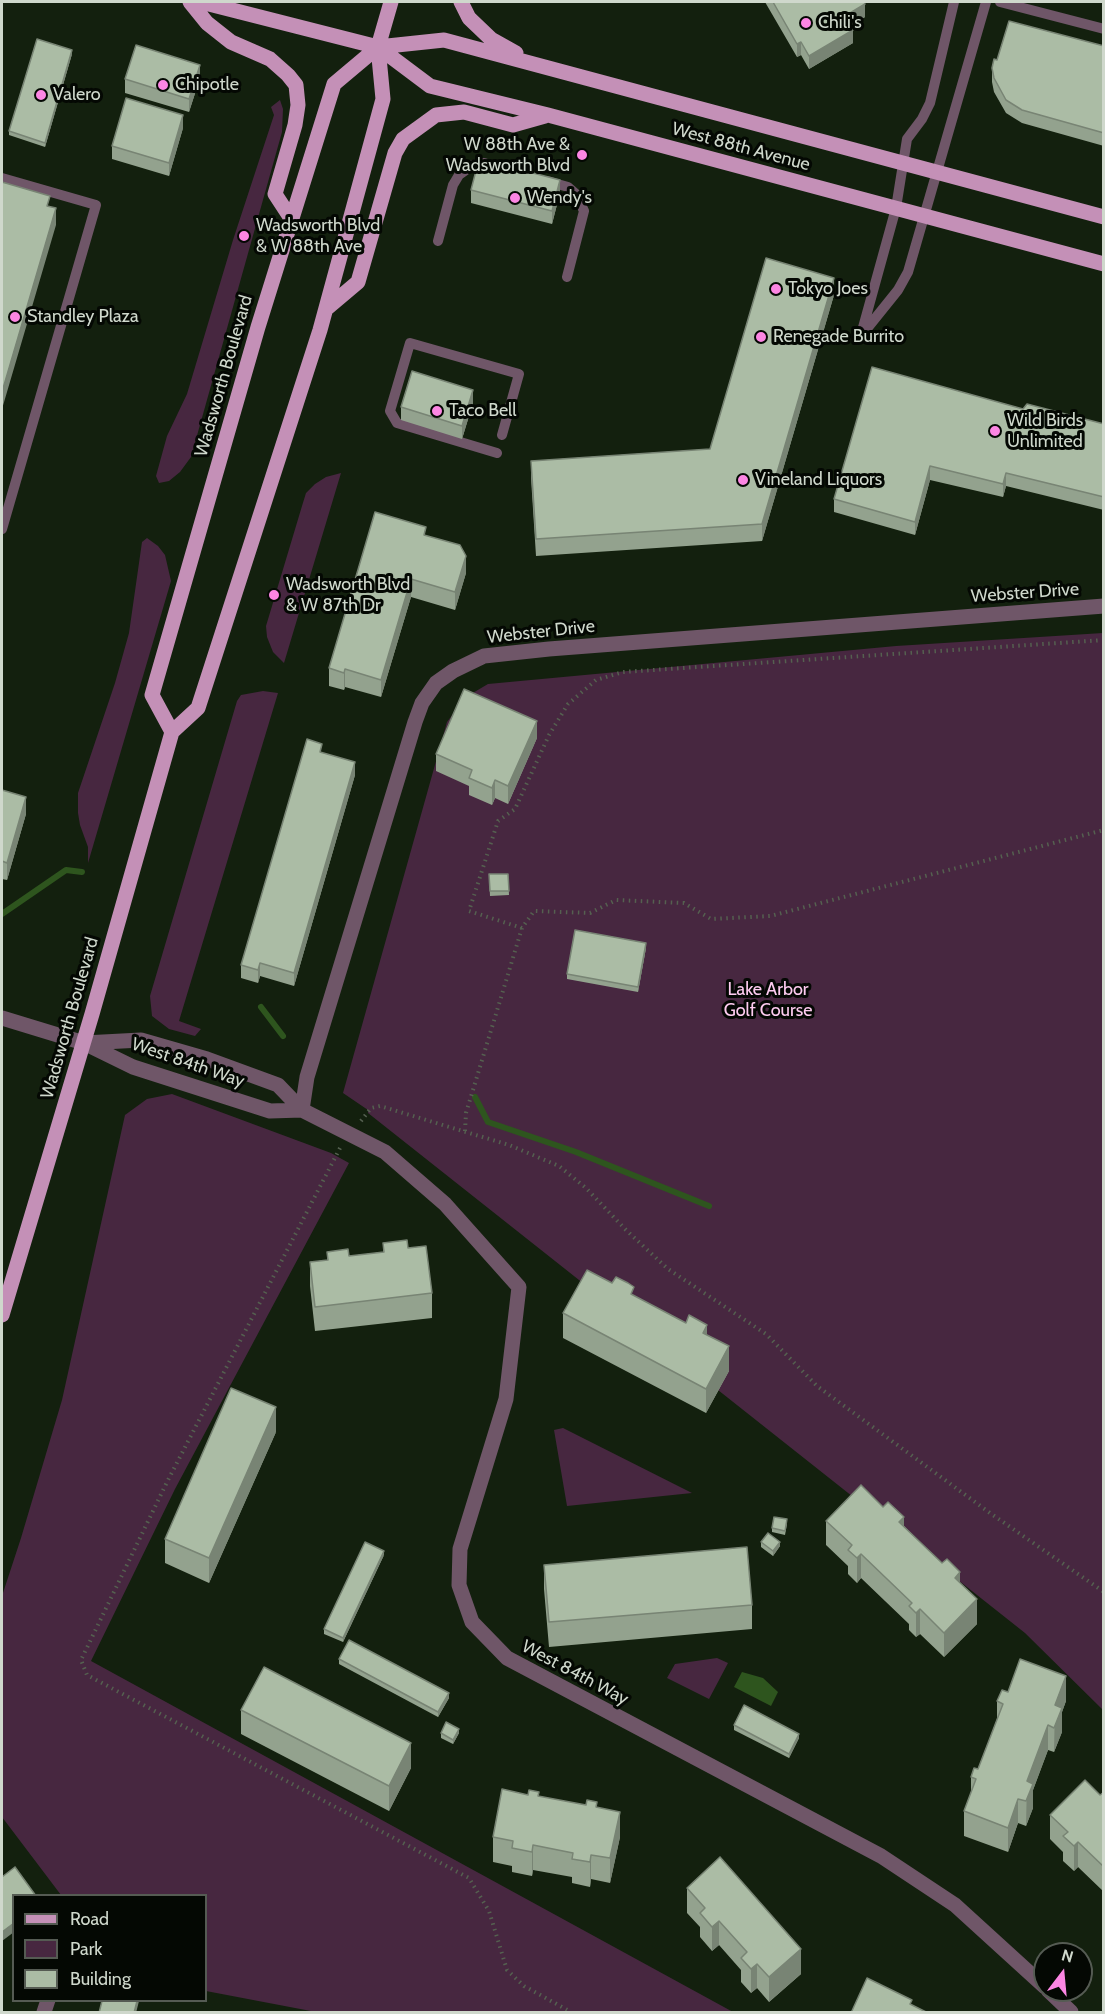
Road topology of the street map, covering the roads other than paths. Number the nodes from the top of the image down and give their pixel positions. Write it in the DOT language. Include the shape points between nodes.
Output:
graph roads {
  1 [pos="190,2"];
  2 [pos="391,2"];
  3 [pos="460,2"];
  4 [pos="954,2"];
  5 [pos="986,2"];
  6 [pos="1000,2"];
  7 [pos="215,3"];
  8 [pos="1104,29"];
  9 [pos="378,47"];
  10 [pos="536,64"];
  11 [pos="548,115"];
  12 [pos="904,164"];
  13 [pos="505,169"];
  14 [pos="937,172"];
  15 [pos="2,178"];
  16 [pos="537,178"];
  17 [pos="896,208"];
  18 [pos="923,216"];
  19 [pos="1104,217"];
  20 [pos="292,220"];
  21 [pos="438,240"];
  22 [pos="1104,264"];
  23 [pos="567,277"];
  24 [pos="326,309"];
  25 [pos="502,435"];
  26 [pos="497,453"];
  27 [pos="2,529"];
  28 [pos="1104,606"];
  29 [pos="172,732"];
  30 [pos="2,1018"];
  31 [pos="84,1042"];
  32 [pos="302,1110"];
  33 [pos="2,1315"];
  34 [pos="1033,1977"];
  35 [pos="1060,2002"];
  36 [pos="1071,2013"];
  1 -- 20 [label="main road" via="207,23 231,42 270,59 296,86 296,125 275,194"];
  2 -- 9 [label="main road"];
  3 -- 10 [label="main road" via="469,18 491,39"];
  4 -- 12 [label="lane" via="930,103 908,139"];
  5 -- 14 [label="lane"];
  6 -- 8 [label="lane"];
  7 -- 9 [label="main road, West 88th Avenue"];
  9 -- 10 [label="main road, West 88th Avenue" via="444,40"];
  9 -- 11 [label="main road, West 88th Avenue" via="430,86"];
  9 -- 20 [label="main road, Wadsworth Boulevard" via="334,84"];
  9 -- 24 [label="main road" via="383,99"];
  10 -- 12 [label="main road, West 88th Avenue"];
  11 -- 17 [label="main road, West 88th Avenue"];
  11 -- 24 [label="main road" via="513,125 464,112 436,115 404,139 395,153 358,282"];
  12 -- 14 [label="main road, West 88th Avenue"];
  12 -- 17 [label="lane"];
  13 -- 21 [label="lane" via="484,163 472,165 459,175"];
  14 -- 18 [label="lane"];
  14 -- 19 [label="main road, West 88th Avenue"];
  15 -- 27 [label="lane" via="96,205"];
  16 -- 23 [label="lane" via="568,187 584,211"];
  17 -- 18 [label="main road, West 88th Avenue"];
  17 -- 18 [label="lane" via="861,336 908,272"];
  18 -- 22 [label="main road, West 88th Avenue"];
  20 -- 29 [label="main road, Wadsworth Boulevard" via="152,695"];
  24 -- 29 [label="main road" via="198,708"];
  25 -- 26 [label="lane" via="519,374 410,343 390,411 397,423"];
  28 -- 32 [label="street, Webster Drive" via="549,649 484,656 453,671 436,683 415,722 307,1077"];
  29 -- 31 [label="main road, Wadsworth Boulevard"];
  30 -- 31 [label="street"];
  31 -- 32 [label="street, West 84th Way" via="133,1067 270,1111"];
  31 -- 32 [label="street, West 84th Way" via="141,1040 207,1059 278,1084"];
  31 -- 33 [label="main road, Wadsworth Boulevard"];
  32 -- 34 [label="street, West 84th Way" via="385,1152 445,1204 519,1287 506,1399 460,1549 459,1585 472,1622 507,1658 880,1856 955,1905"];
  35 -- 36 [label="street, West 84th Way"];
}
